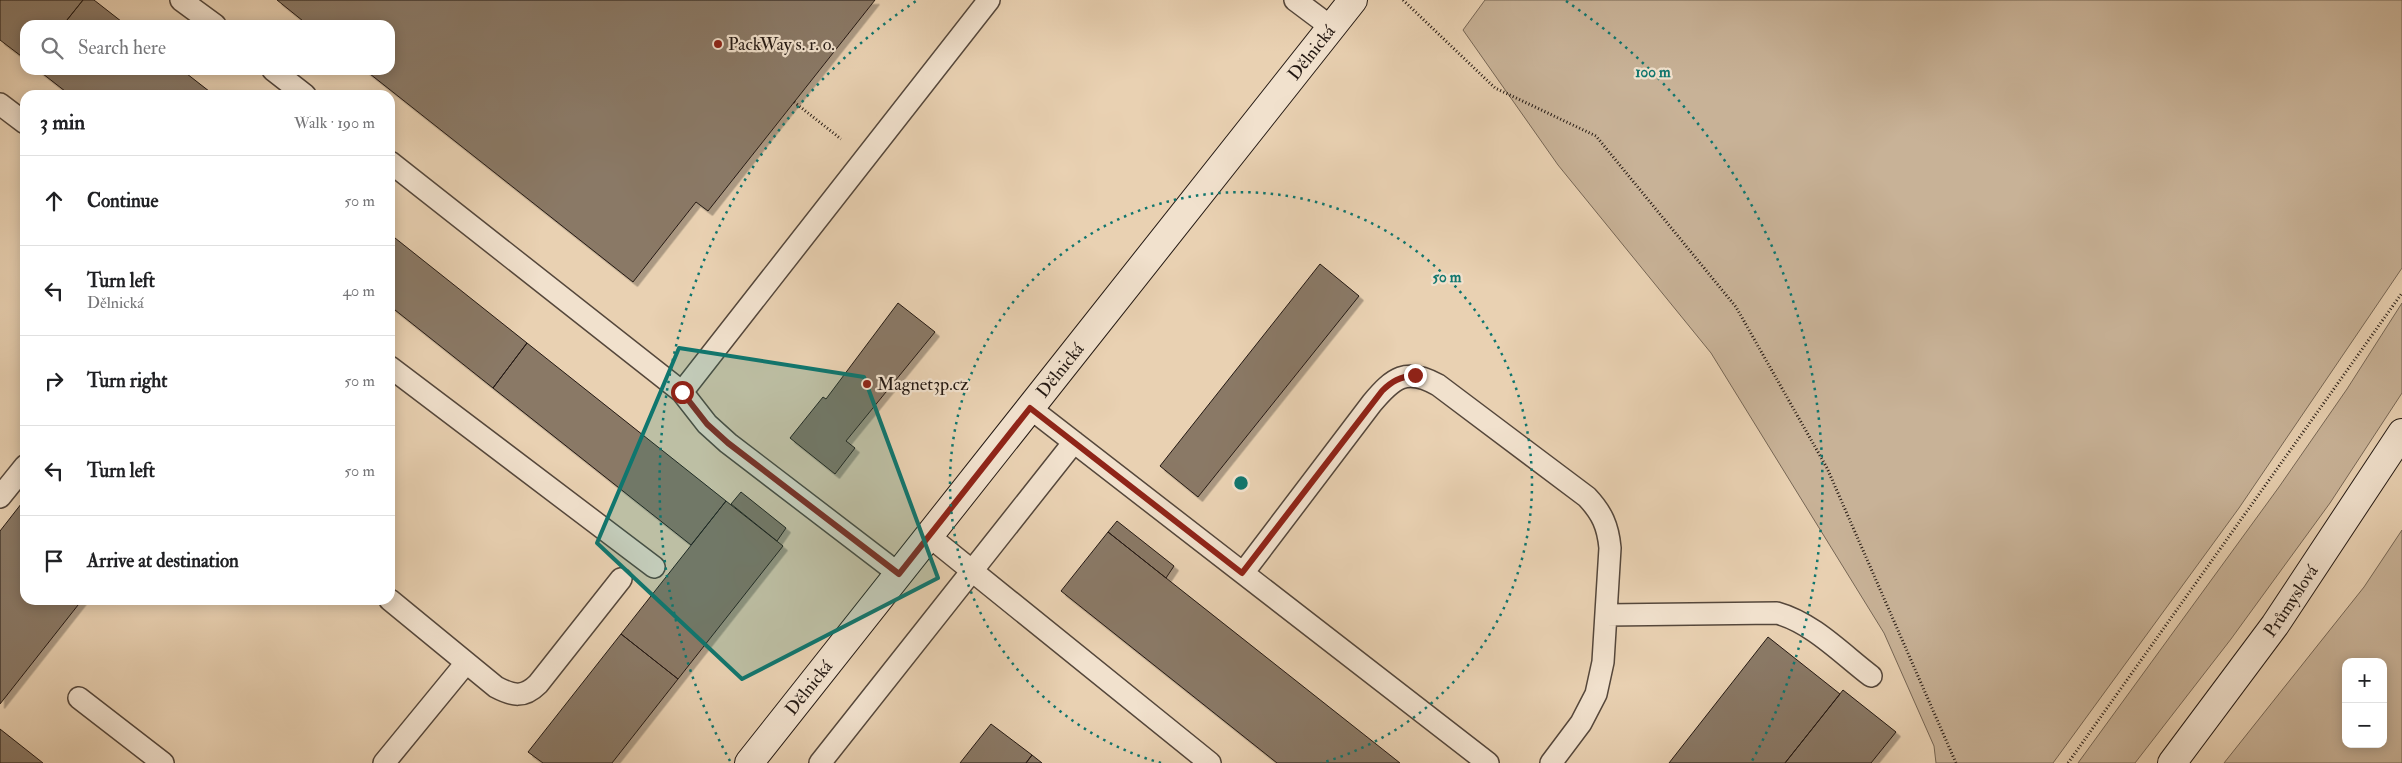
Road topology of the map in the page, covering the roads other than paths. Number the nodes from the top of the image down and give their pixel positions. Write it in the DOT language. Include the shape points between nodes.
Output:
graph roads {
  1 [pos="181,0"];
  2 [pos="989,0"];
  3 [pos="1296,0"];
  4 [pos="1353,0"];
  5 [pos="208,20"];
  6 [pos="1331,27"];
  7 [pos="279,75"];
  8 [pos="299,90"];
  9 [pos="0,104"];
  10 [pos="20,119"];
  11 [pos="395,166"];
  12 [pos="395,371"];
  13 [pos="682,392"];
  14 [pos="1030,408"];
  15 [pos="2402,433"];
  16 [pos="1074,442"];
  17 [pos="2402,464"];
  18 [pos="20,472"];
  19 [pos="0,497"];
  20 [pos="929,536"];
  21 [pos="654,567"];
  22 [pos="972,571"];
  23 [pos="1242,573"];
  24 [pos="899,574"];
  25 [pos="621,579"];
  26 [pos="395,604"];
  27 [pos="1606,615"];
  28 [pos="466,663"];
  29 [pos="1871,676"];
  30 [pos="79,698"];
  31 [pos="163,763"];
  32 [pos="384,763"];
  33 [pos="749,763"];
  34 [pos="820,763"];
  35 [pos="1210,763"];
  36 [pos="1488,763"];
  37 [pos="1550,763"];
  38 [pos="2173,763"];
  1 -- 5 [label="lane"];
  2 -- 13 [label="lane"];
  3 -- 6 [label="lane"];
  4 -- 6 [label="street, Dělnická"];
  6 -- 14 [label="street, Dělnická"];
  7 -- 8 [label="lane"];
  9 -- 10 [label="lane"];
  11 -- 13 [label="lane"];
  12 -- 21 [label="lane"];
  13 -- 24 [label="lane" via="707,424 728,443"];
  14 -- 16 [label="lane"];
  14 -- 20 [label="street, Dělnická"];
  15 -- 38 [label="street, Průmyslová" via="2275,625"];
  16 -- 22 [label="lane"];
  16 -- 23 [label="lane"];
  17 -- 38 [label="street, Průmyslová" via="2296,613"];
  18 -- 19 [label="lane"];
  20 -- 22 [label="lane"];
  20 -- 24 [label="street, Dělnická"];
  22 -- 34 [label="lane"];
  22 -- 35 [label="lane"];
  23 -- 27 [label="lane" via="1382,391 1392,381 1415,375 1438,385 1597,507 1604,518 1610,548"];
  23 -- 36 [label="lane"];
  24 -- 33 [label="street, Dělnická"];
  25 -- 28 [label="lane" via="530,692 519,696 508,694"];
  26 -- 28 [label="lane"];
  27 -- 29 [label="lane" via="1777,613 1806,626"];
  27 -- 37 [label="lane" via="1603,662 1596,694 1581,723"];
  28 -- 32 [label="lane"];
  30 -- 31 [label="lane"];
}
